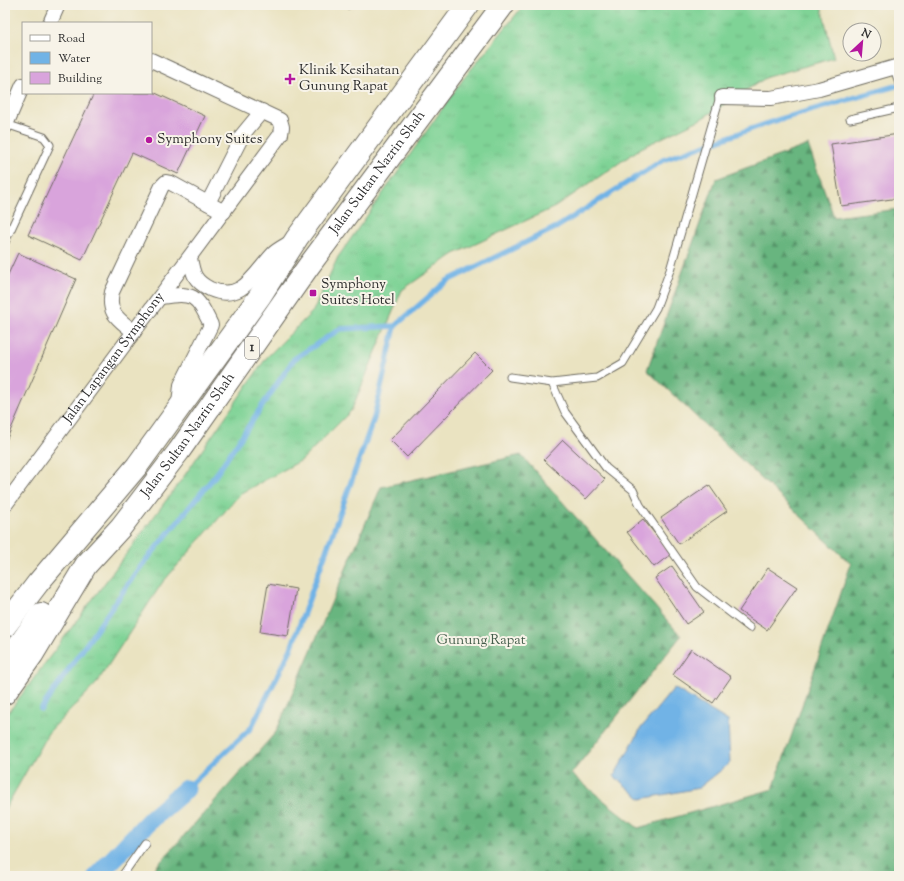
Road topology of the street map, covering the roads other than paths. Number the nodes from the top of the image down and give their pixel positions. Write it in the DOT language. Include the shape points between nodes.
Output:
graph roads {
  1 [pos="58,5"];
  2 [pos="339,5"];
  3 [pos="348,5"];
  4 [pos="468,5"];
  5 [pos="503,5"];
  6 [pos="50,22"];
  7 [pos="152,60"];
  8 [pos="896,69"];
  9 [pos="899,84"];
  10 [pos="22,88"];
  11 [pos="722,97"];
  12 [pos="899,108"];
  13 [pos="262,111"];
  14 [pos="850,119"];
  15 [pos="6,126"];
  16 [pos="208,203"];
  17 [pos="224,212"];
  18 [pos="297,238"];
  19 [pos="5,242"];
  20 [pos="190,258"];
  21 [pos="160,297"];
  22 [pos="134,332"];
  23 [pos="510,377"];
  24 [pos="552,383"];
  25 [pos="179,406"];
  26 [pos="5,505"];
  27 [pos="86,565"];
  28 [pos="5,626"];
  29 [pos="750,628"];
  30 [pos="5,665"];
  31 [pos="5,693"];
  32 [pos="145,843"];
  33 [pos="122,876"];
  1 -- 6 [label="street"];
  2 -- 3 [label="lane"];
  4 -- 18 [label="highway, Jalan Sultan Nazrin Shah / 1"];
  5 -- 27 [label="highway, Jalan Sultan Nazrin Shah / 1" via="308,267 180,451 121,527"];
  7 -- 13 [label="street"];
  8 -- 9 [label="lane"];
  8 -- 11 [label="street" via="819,89 771,98"];
  10 -- 15 [label="street"];
  11 -- 24 [label="lane" via="710,128 670,270 656,308 623,363 597,378"];
  12 -- 14 [label="lane"];
  13 -- 16 [label="street" via="243,134"];
  13 -- 17 [label="street, Jalan Lapangan Symphony" via="280,120 281,134"];
  15 -- 19 [label="lane" via="44,137 50,145"];
  16 -- 17 [label="street"];
  16 -- 22 [label="street" via="171,183 166,182 162,186 112,292 110,302 113,313"];
  17 -- 20 [label="street, Jalan Lapangan Symphony"];
  18 -- 20 [label="street" via="274,252 245,286 232,293 220,293 202,285 194,276"];
  18 -- 25 [label="highway, Jalan Sultan Nazrin Shah / 1" via="260,296"];
  20 -- 21 [label="street, Jalan Lapangan Symphony"];
  21 -- 22 [label="street, Jalan Lapangan Symphony"];
  21 -- 25 [label="street" via="184,293 195,298 211,324 181,386"];
  22 -- 26 [label="street, Jalan Lapangan Symphony"];
  23 -- 24 [label="lane"];
  24 -- 29 [label="lane" via="565,412 606,468 634,490 640,505 697,587"];
  25 -- 28 [label="highway, Jalan Sultan Nazrin Shah / 1" via="137,466"];
  27 -- 30 [label="highway" via="51,600"];
  27 -- 31 [label="highway, Jalan Sultan Nazrin Shah / 1" via="32,655"];
  32 -- 33 [label="lane"];
}
